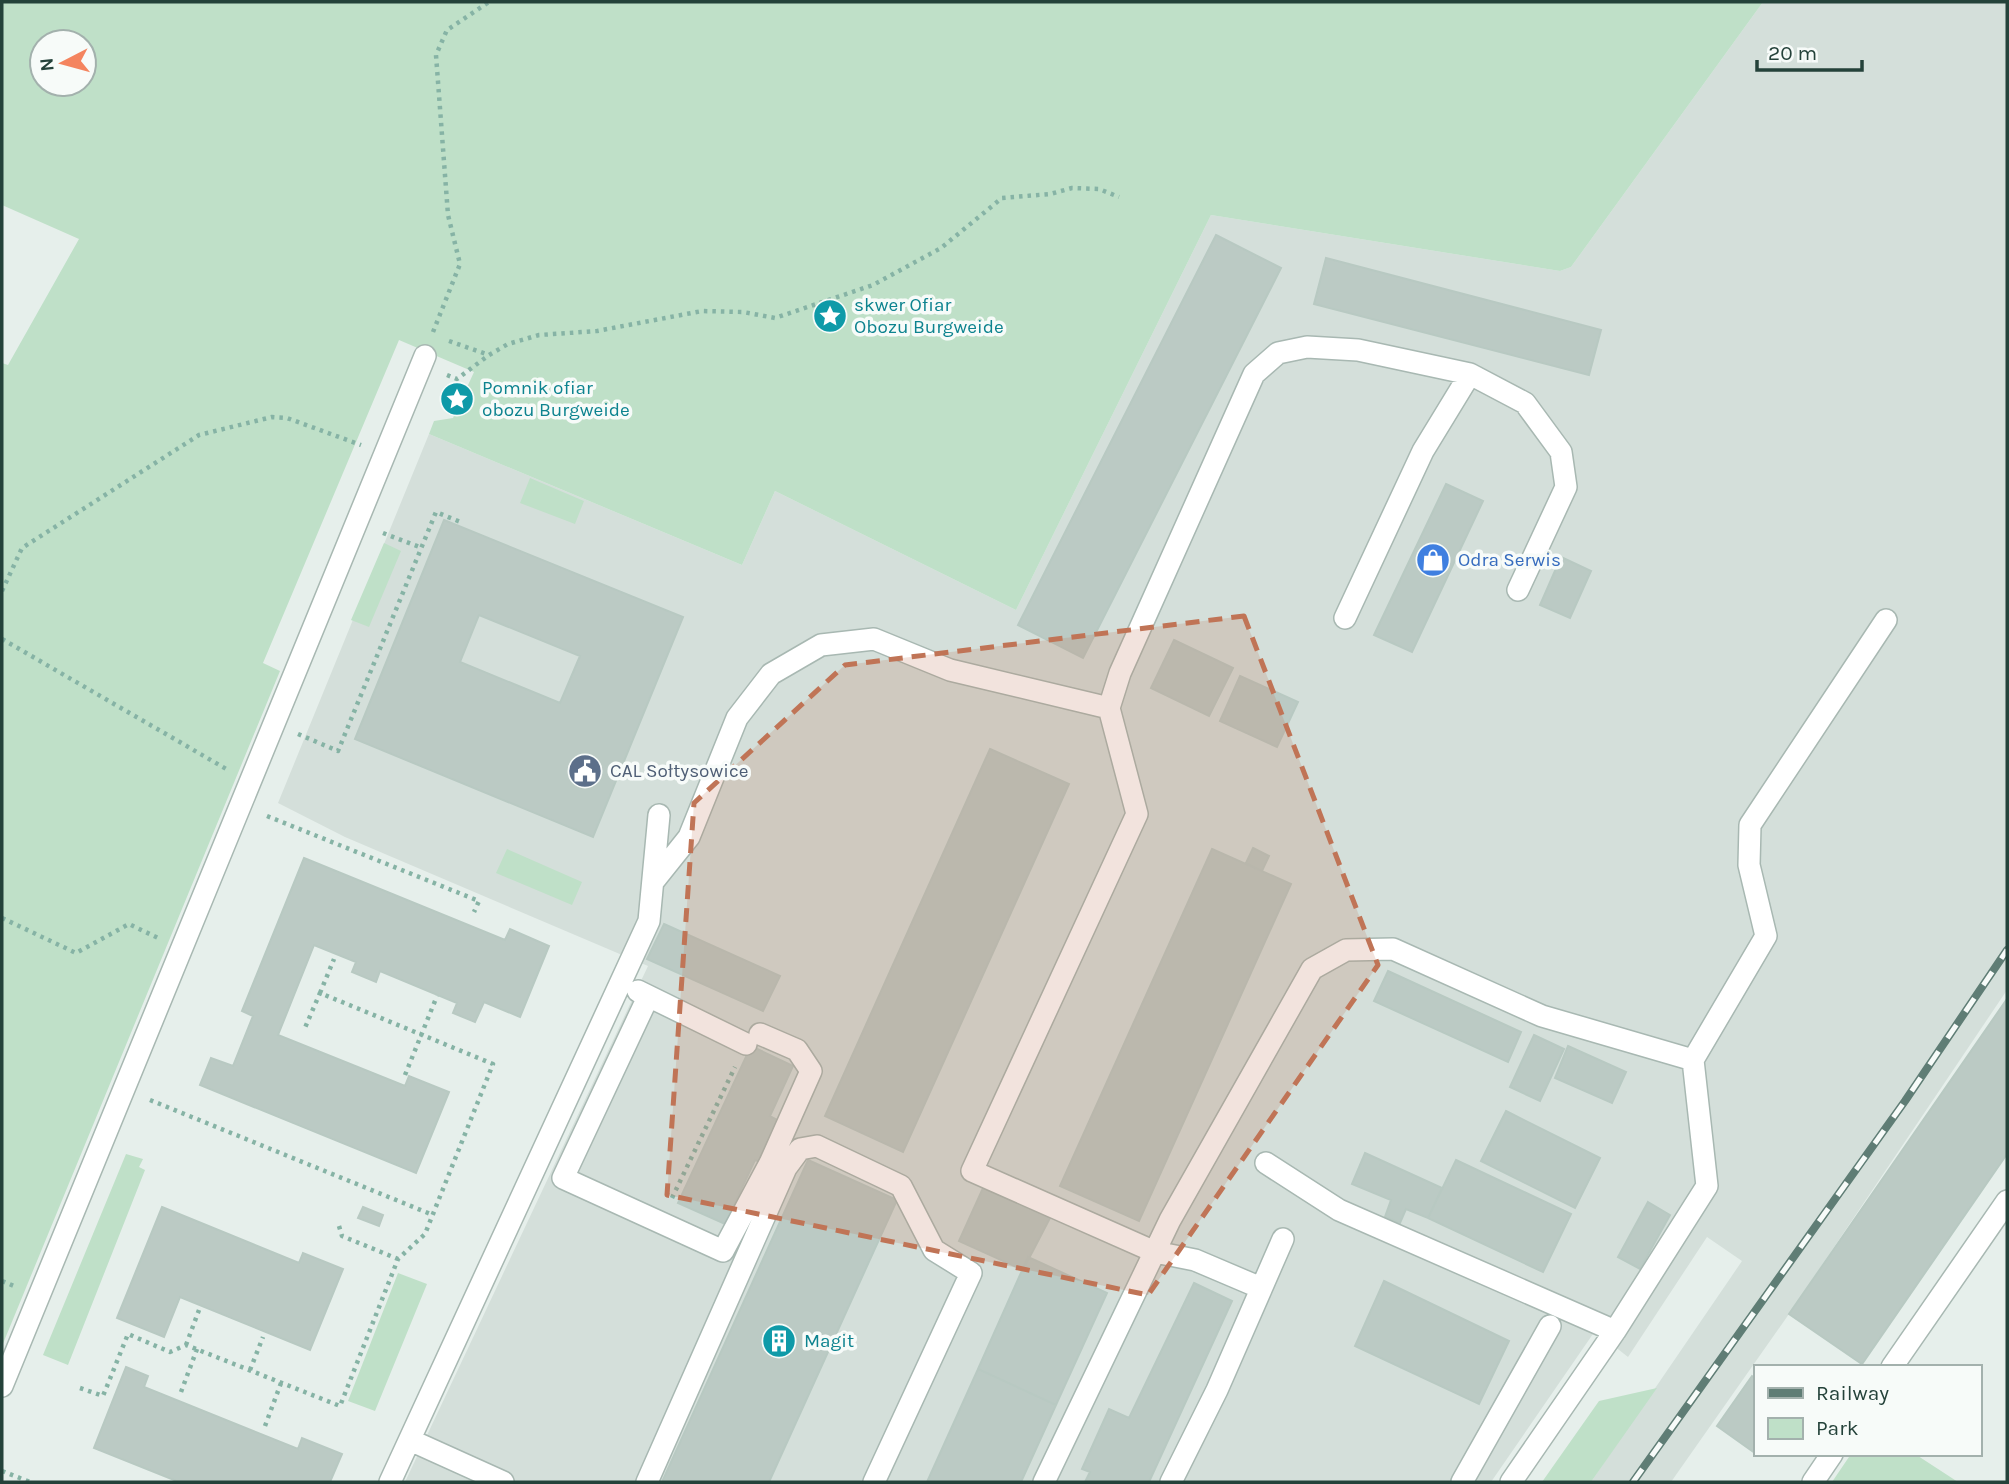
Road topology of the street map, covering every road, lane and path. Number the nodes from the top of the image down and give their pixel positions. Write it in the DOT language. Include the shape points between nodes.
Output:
graph roads {
  1 [pos="489,2"];
  2 [pos="1119,197"];
  3 [pos="489,355"];
  4 [pos="425,356"];
  5 [pos="441,373"];
  6 [pos="1470,374"];
  7 [pos="385,455"];
  8 [pos="463,523"];
  9 [pos="376,530"];
  10 [pos="422,548"];
  11 [pos="1518,590"];
  12 [pos="2,591"];
  13 [pos="1345,618"];
  14 [pos="1886,620"];
  15 [pos="2,639"];
  16 [pos="1109,708"];
  17 [pos="274,723"];
  18 [pos="251,780"];
  19 [pos="260,813"];
  20 [pos="659,815"];
  21 [pos="653,882"];
  22 [pos="474,912"];
  23 [pos="2,918"];
  24 [pos="129,924"];
  25 [pos="334,959"];
  26 [pos="621,984"];
  27 [pos="320,993"];
  28 [pos="437,996"];
  29 [pos="648,997"];
  30 [pos="304,1030"];
  31 [pos="421,1034"];
  32 [pos="753,1039"];
  33 [pos="1693,1060"];
  34 [pos="405,1075"];
  35 [pos="143,1097"];
  36 [pos="1266,1163"];
  37 [pos="2007,1201"];
  38 [pos="671,1202"];
  39 [pos="433,1215"];
  40 [pos="339,1226"];
  41 [pos="1283,1240"];
  42 [pos="1155,1252"];
  43 [pos="398,1259"];
  44 [pos="1261,1288"];
  45 [pos="200,1310"];
  46 [pos="1550,1326"];
  47 [pos="1615,1331"];
  48 [pos="263,1337"];
  49 [pos="186,1345"];
  50 [pos="197,1349"];
  51 [pos="1893,1365"];
  52 [pos="250,1370"];
  53 [pos="281,1383"];
  54 [pos="2,1386"];
  55 [pos="80,1388"];
  56 [pos="181,1392"];
  57 [pos="265,1426"];
  58 [pos="410,1440"];
  59 [pos="1831,1456"];
  60 [pos="2,1471"];
  61 [pos="30,1482"];
  62 [pos="390,1482"];
  63 [pos="503,1482"];
  64 [pos="647,1482"];
  65 [pos="874,1482"];
  66 [pos="1044,1482"];
  67 [pos="1171,1482"];
  68 [pos="1462,1482"];
  69 [pos="1511,1482"];
  70 [pos="1813,1482"];
  1 -- 3 [label="path" via="447,30 436,55 448,215 460,264 431,335"];
  2 -- 3 [label="path" via="1099,189 1072,188 1002,198 941,248 873,285 775,318 702,311 597,331 539,335"];
  3 -- 5 [label="path" via="457,379"];
  4 -- 7 [label="lane"];
  6 -- 11 [label="lane" via="1525,403 1561,452 1566,487"];
  6 -- 13 [label="lane" via="1423,451"];
  6 -- 16 [label="lane" via="1358,350 1307,347 1278,353 1262,367 1120,673"];
  7 -- 12 [label="path" via="287,418 272,417 199,435 22,548"];
  7 -- 17 [label="lane"];
  8 -- 10 [label="path" via="436,512"];
  9 -- 10 [label="path"];
  10 -- 17 [label="path" via="338,751"];
  14 -- 33 [label="lane" via="1750,825 1749,865 1766,936"];
  15 -- 18 [label="path"];
  16 -- 21 [label="lane" via="950,670 874,639 821,645 771,674 737,718 689,837"];
  16 -- 42 [label="lane" via="1137,814 972,1171"];
  17 -- 18 [label="lane"];
  18 -- 54 [label="lane"];
  19 -- 22 [label="path" via="478,901"];
  20 -- 21 [label="lane"];
  21 -- 26 [label="lane" via="649,921"];
  23 -- 24 [label="path" via="76,953"];
  25 -- 27 [label="path"];
  26 -- 29 [label="lane"];
  26 -- 58 [label="lane"];
  27 -- 30 [label="path"];
  27 -- 31 [label="path"];
  28 -- 31 [label="path"];
  29 -- 32 [label="lane"];
  29 -- 32 [label="lane" via="563,1178 723,1251 770,1163 811,1071 797,1050"];
  31 -- 34 [label="path"];
  31 -- 39 [label="path" via="493,1064"];
  32 -- 38 [label="path"];
  33 -- 42 [label="lane" via="1542,1016 1393,949 1346,950 1312,969 1206,1152"];
  33 -- 47 [label="lane" via="1707,1186"];
  35 -- 39 [label="path"];
  36 -- 47 [label="lane" via="1339,1210"];
  37 -- 51 [label="lane"];
  39 -- 43 [label="path" via="425,1234"];
  40 -- 43 [label="path" via="342,1236"];
  41 -- 44 [label="lane"];
  42 -- 44 [label="lane" via="1195,1260"];
  42 -- 66 [label="lane"];
  43 -- 53 [label="path" via="340,1406"];
  44 -- 67 [label="lane"];
  45 -- 49 [label="path"];
  46 -- 68 [label="lane"];
  47 -- 69 [label="lane"];
  48 -- 52 [label="path"];
  49 -- 50 [label="path"];
  49 -- 55 [label="path" via="170,1352 128,1334 103,1396"];
  50 -- 52 [label="path"];
  50 -- 56 [label="path"];
  52 -- 53 [label="path"];
  53 -- 57 [label="path"];
  58 -- 62 [label="lane"];
  58 -- 63 [label="lane"];
  59 -- 70 [label="lane"];
  60 -- 61 [label="path"];
  64 -- 65 [label="lane" via="786,1168 800,1149 817,1146 901,1186 933,1250 971,1273"];
}
